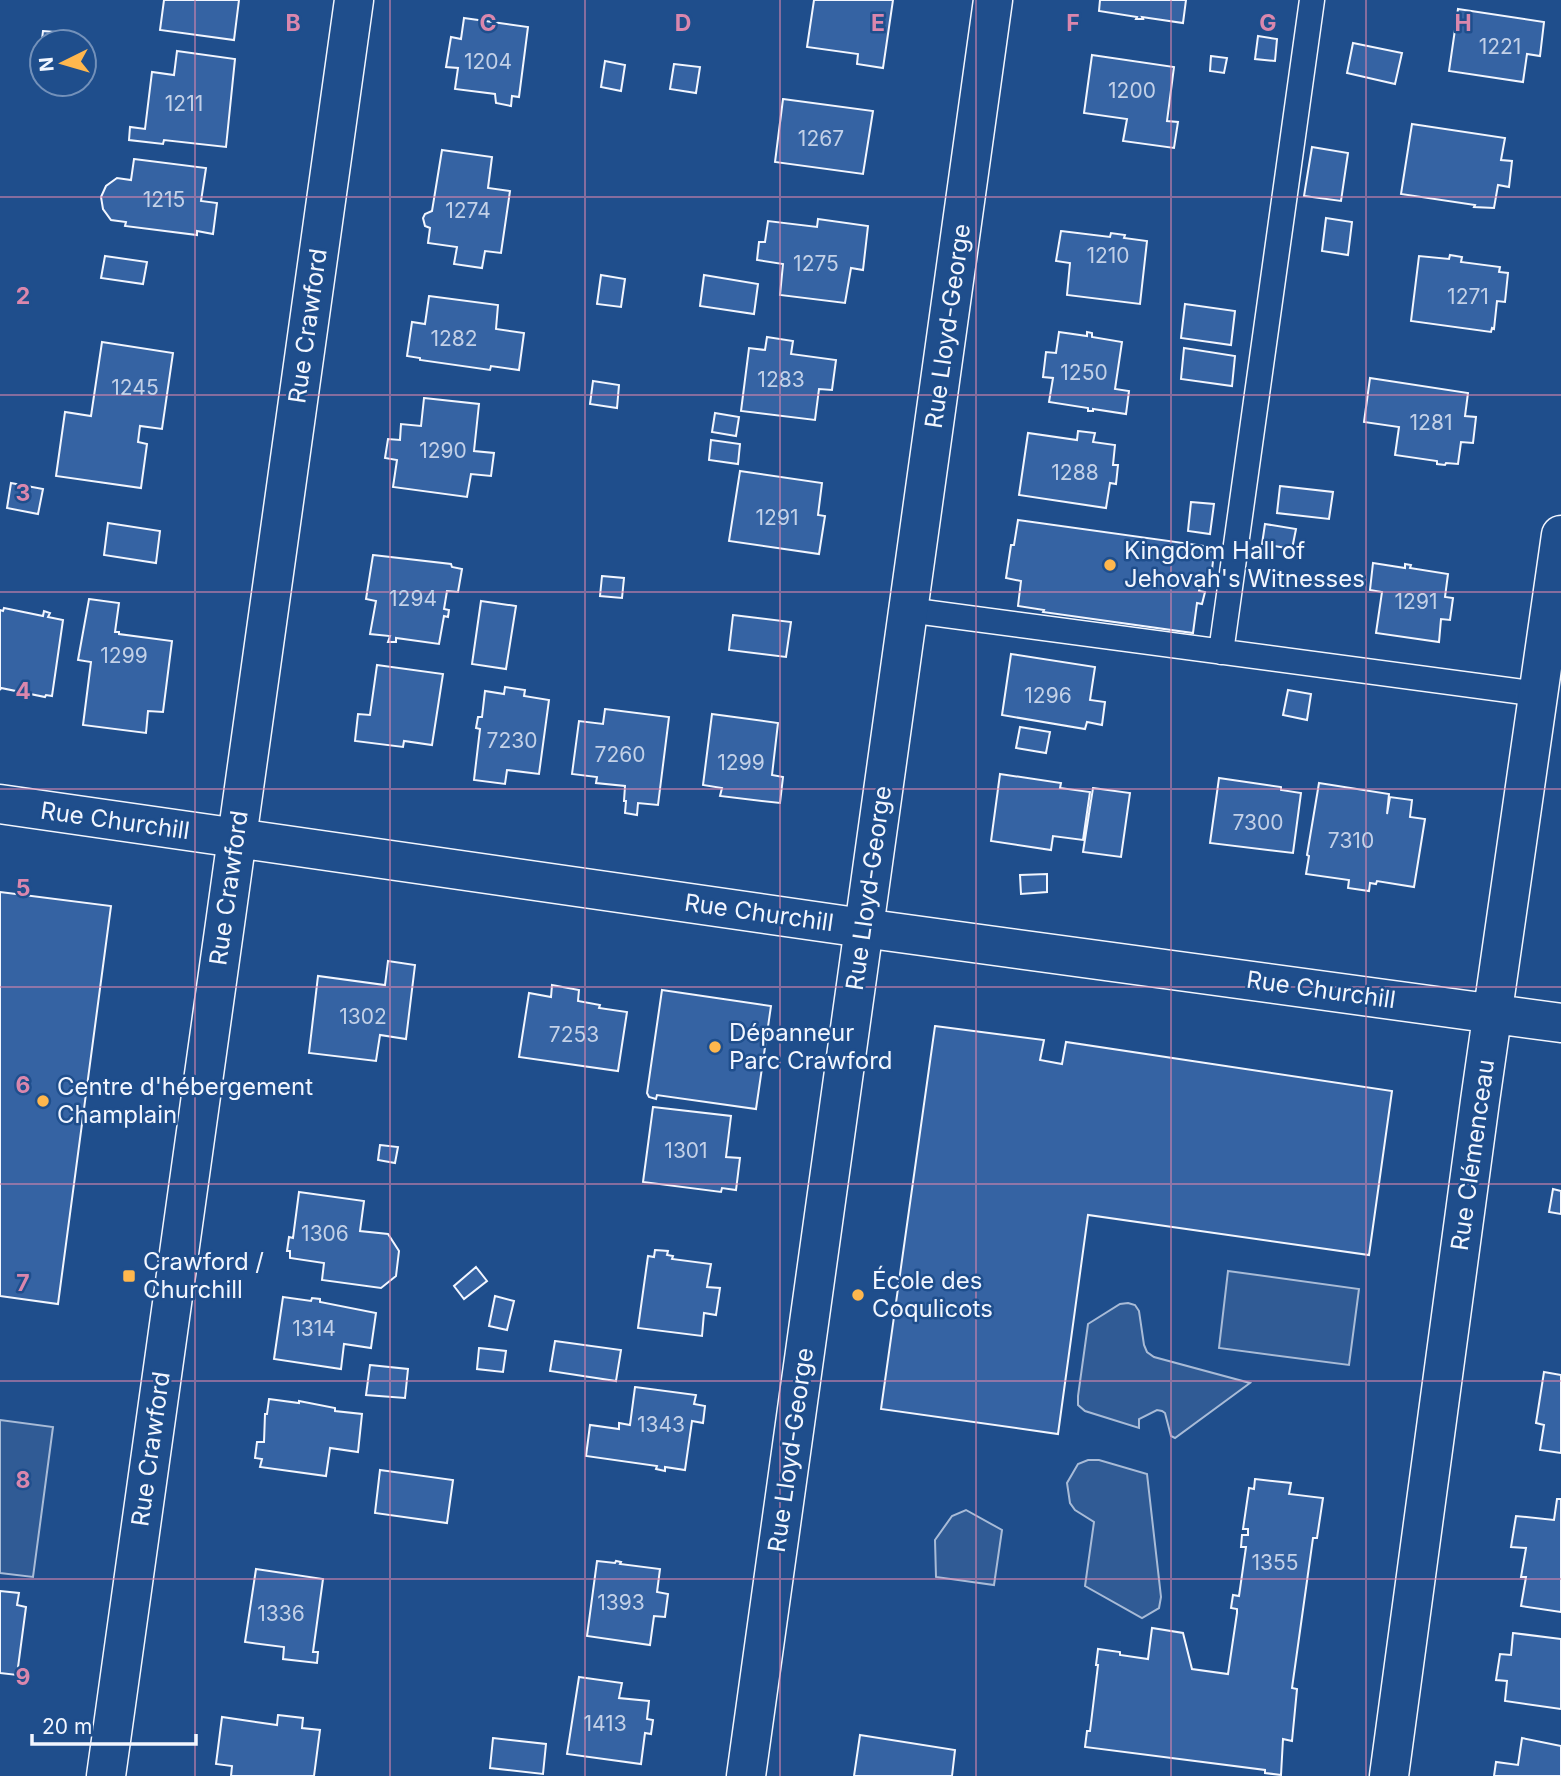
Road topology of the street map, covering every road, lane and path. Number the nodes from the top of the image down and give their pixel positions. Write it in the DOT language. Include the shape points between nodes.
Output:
graph roads {
  1 [pos="354,0"];
  2 [pos="993,0"];
  3 [pos="1312,0"];
  4 [pos="1561,535"];
  5 [pos="908,611"];
  6 [pos="1221,652"];
  7 [pos="1539,694"];
  8 [pos="0,804"];
  9 [pos="237,838"];
  10 [pos="863,929"];
  11 [pos="1492,1013"];
  12 [pos="1561,1023"];
  13 [pos="106,1776"];
  14 [pos="746,1776"];
  15 [pos="1389,1776"];
  1 -- 9 [label="street, Rue Crawford"];
  2 -- 5 [label="street, Rue Lloyd-George"];
  3 -- 6 [label="lane"];
  4 -- 7 [label="street, Rue Clémenceau"];
  5 -- 6 [label="lane"];
  5 -- 10 [label="street, Rue Lloyd-George"];
  6 -- 7 [label="lane"];
  7 -- 11 [label="street, Rue Clémenceau"];
  8 -- 9 [label="street, Rue Churchill"];
  9 -- 10 [label="street, Rue Churchill"];
  9 -- 13 [label="street, Rue Crawford"];
  10 -- 11 [label="street, Rue Churchill"];
  10 -- 14 [label="street, Rue Lloyd-George"];
  11 -- 12 [label="street, Rue Churchill"];
  11 -- 15 [label="street, Rue Clémenceau"];
}
